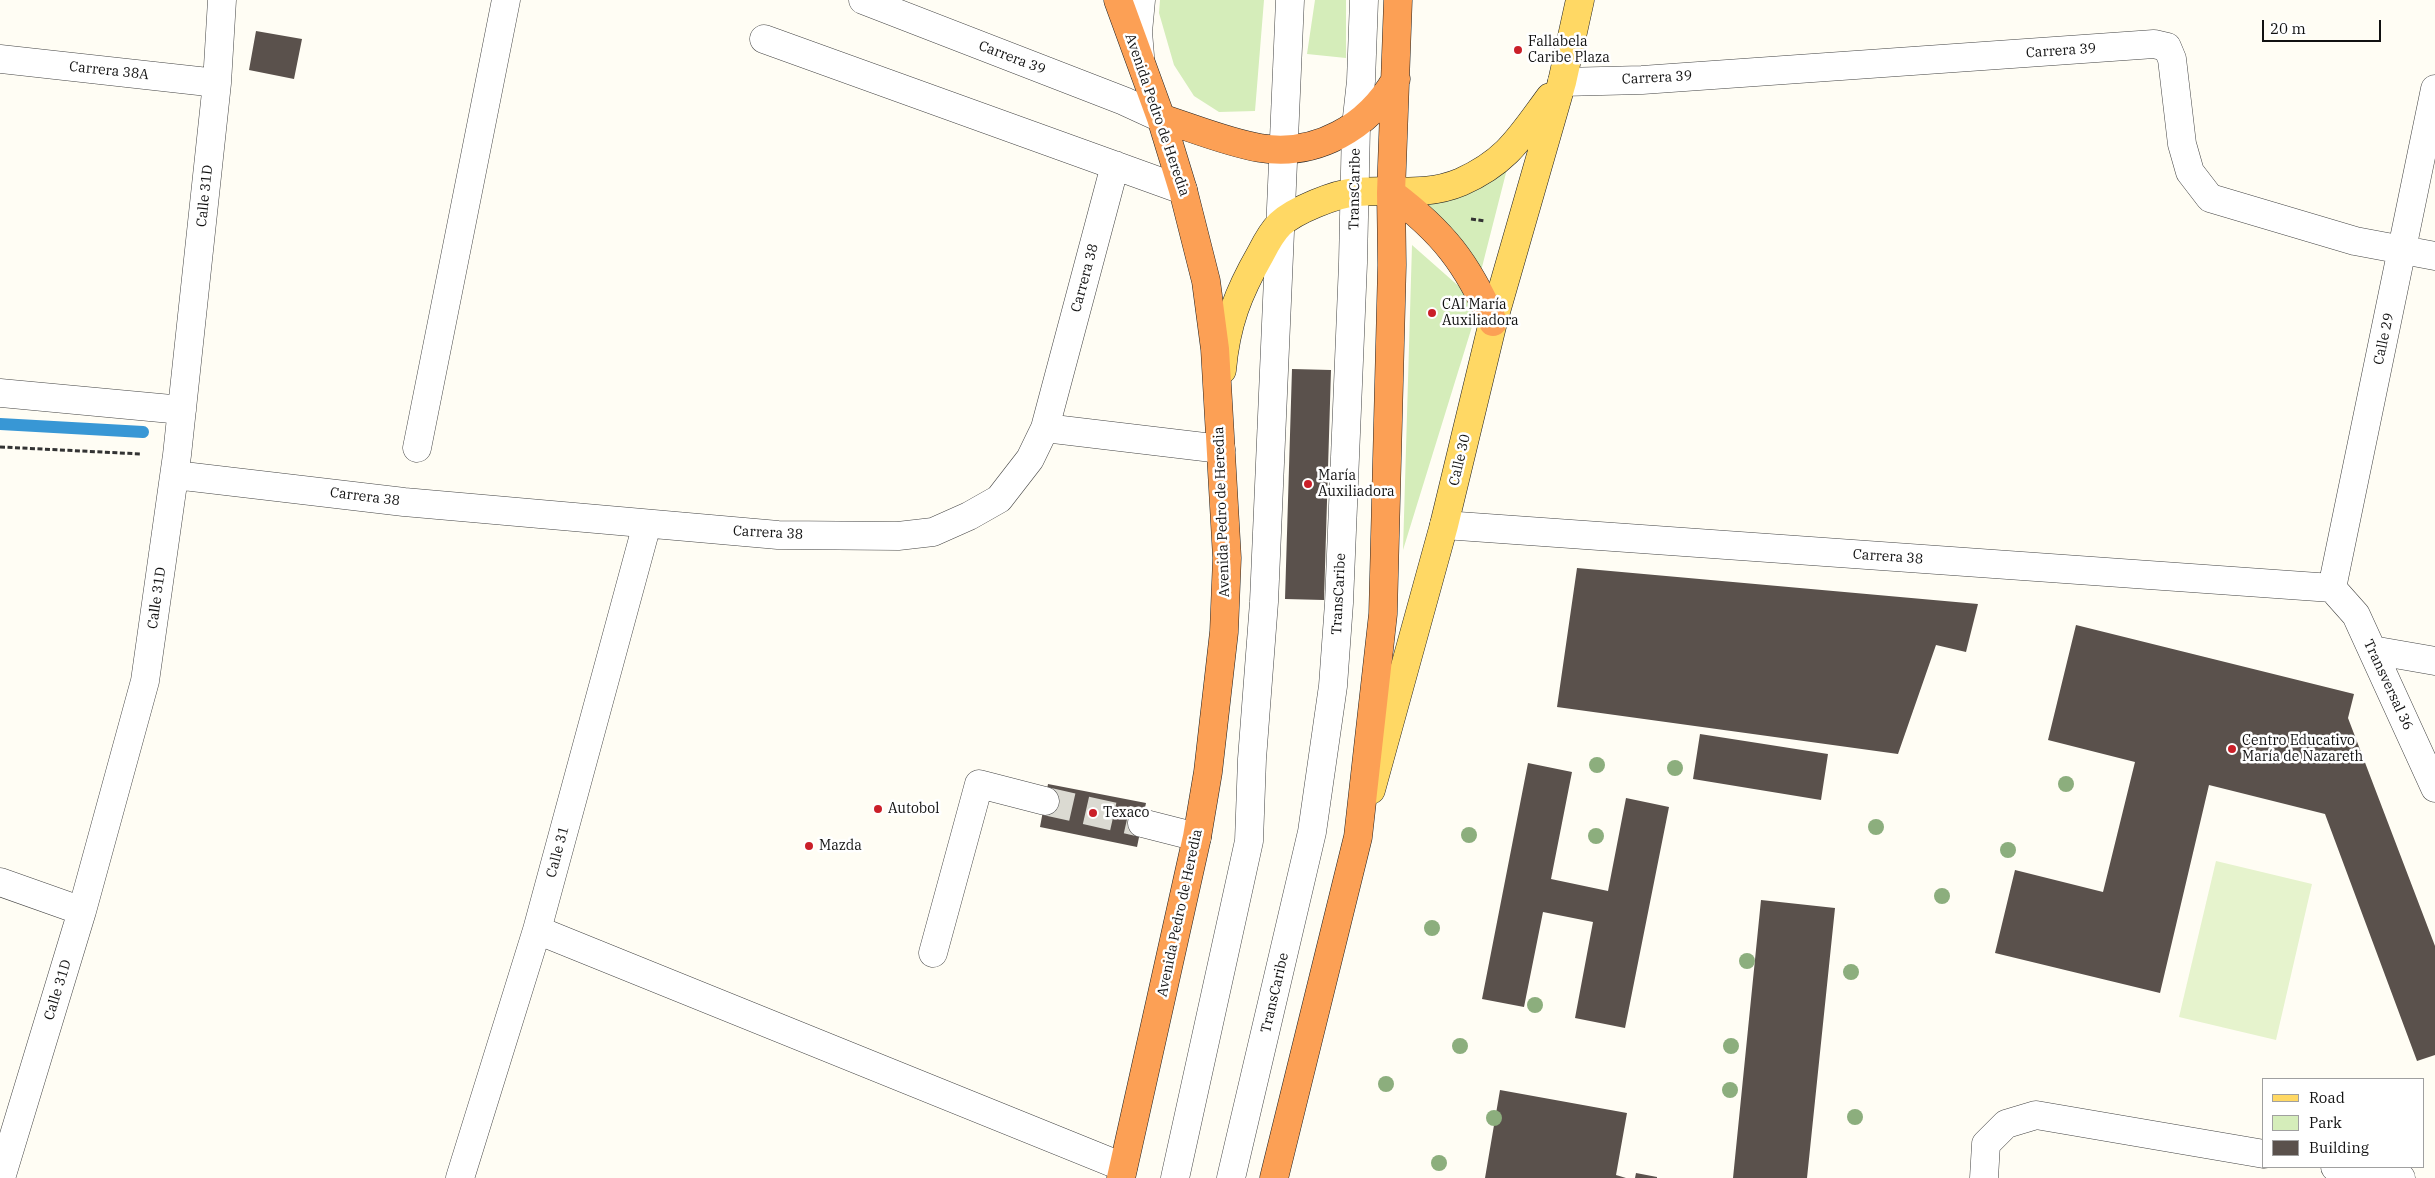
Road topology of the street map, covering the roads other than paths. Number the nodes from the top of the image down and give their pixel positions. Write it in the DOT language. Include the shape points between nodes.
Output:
graph roads {
  1 [pos="222,0"];
  2 [pos="506,0"];
  3 [pos="863,0"];
  4 [pos="1118,0"];
  5 [pos="1141,0"];
  6 [pos="1290,0"];
  7 [pos="1364,0"];
  8 [pos="1398,0"];
  9 [pos="1580,0"];
  10 [pos="764,39"];
  11 [pos="0,59"];
  12 [pos="1140,63"];
  13 [pos="1396,79"];
  14 [pos="1562,82"];
  15 [pos="217,83"];
  16 [pos="2435,89"];
  17 [pos="1161,118"];
  18 [pos="1356,126"];
  19 [pos="1284,149"];
  20 [pos="1115,165"];
  21 [pos="1183,190"];
  22 [pos="1356,192"];
  23 [pos="1391,193"];
  24 [pos="1280,224"];
  25 [pos="2402,250"];
  26 [pos="2435,256"];
  27 [pos="1493,322"];
  28 [pos="0,393"];
  29 [pos="182,410"];
  30 [pos="1045,428"];
  31 [pos="417,448"];
  32 [pos="1221,449"];
  33 [pos="176,465"];
  34 [pos="647,524"];
  35 [pos="1444,525"];
  36 [pos="2332,588"];
  37 [pos="2372,650"];
  38 [pos="2435,661"];
  39 [pos="2435,788"];
  40 [pos="1045,801"];
  41 [pos="1142,823"];
  42 [pos="1197,836"];
  43 [pos="1358,837"];
  44 [pos="0,882"];
  45 [pos="82,911"];
  46 [pos="537,930"];
  47 [pos="932,953"];
  48 [pos="2262,1154"];
  49 [pos="2342,1168"];
  50 [pos="1122,1172"];
  51 [pos="1,1178"];
  52 [pos="460,1178"];
  53 [pos="1175,1178"];
  54 [pos="1231,1178"];
  55 [pos="1274,1178"];
  56 [pos="1984,1178"];
  57 [pos="2401,1178"];
  1 -- 15 [label="street, Calle 31D"];
  2 -- 31 [label="street"];
  3 -- 17 [label="street, Carrera 39"];
  4 -- 12 [label="highway, Avenida Pedro de Heredia"];
  5 -- 12 [label="street"];
  6 -- 19 [label="street"];
  7 -- 18 [label="street, TransCaribe"];
  8 -- 13 [label="highway"];
  9 -- 14 [label="main road, Calle 30"];
  10 -- 20 [label="street"];
  11 -- 15 [label="street, Carrera 38A"];
  12 -- 17 [label="highway, Avenida Pedro de Heredia"];
  13 -- 18 [label="highway" via="1385,97"];
  13 -- 23 [label="highway"];
  14 -- 23 [label="main road, Calle 30" via="1518,142 1491,166 1460,182 1425,191"];
  14 -- 25 [label="street, Carrera 39" via="1642,80 2154,44 2167,46 2172,59 2184,153 2190,172 2210,198 2355,241"];
  14 -- 27 [label="main road, Calle 30"];
  15 -- 29 [label="street, Calle 31D"];
  16 -- 25 [label="street, Calle 29"];
  17 -- 19 [label="highway" via="1260,148"];
  17 -- 21 [label="highway, Avenida Pedro de Heredia"];
  18 -- 19 [label="highway" via="1319,143"];
  18 -- 22 [label="street, TransCaribe"];
  19 -- 24 [label="street"];
  20 -- 21 [label="street"];
  20 -- 30 [label="street, Carrera 38"];
  21 -- 32 [label="highway, Avenida Pedro de Heredia" via="1206,281 1215,349"];
  22 -- 23 [label="main road, Calle 30"];
  22 -- 24 [label="main road, Calle 30" via="1315,204"];
  22 -- 54 [label="street, TransCaribe" via="1340,593 1333,686 1312,832"];
  23 -- 27 [label="highway" via="1418,213 1463,263"];
  23 -- 43 [label="highway" via="1385,587"];
  24 -- 32 [label="main road, Calle 30" via="1241,287 1225,340 1220,396"];
  24 -- 53 [label="street" via="1265,592 1249,841"];
  25 -- 26 [label="street, Carrera 39"];
  25 -- 36 [label="street, Calle 29"];
  27 -- 35 [label="main road, Calle 30"];
  28 -- 29 [label="street"];
  29 -- 33 [label="street, Calle 31D"];
  30 -- 32 [label="street"];
  30 -- 34 [label="street, Carrera 38" via="1030,458 999,499 933,532 898,536 778,535"];
  32 -- 42 [label="highway, Avenida Pedro de Heredia" via="1227,558 1224,632 1210,762"];
  33 -- 34 [label="street, Carrera 38" via="404,502"];
  33 -- 45 [label="street, Calle 31D" via="145,681"];
  34 -- 46 [label="street, Calle 31"];
  35 -- 36 [label="street, Carrera 38"];
  35 -- 43 [label="main road, Calle 30"];
  36 -- 37 [label="street, Transversal 36" via="2356,615"];
  37 -- 38 [label="street"];
  37 -- 39 [label="street, Transversal 36"];
  40 -- 47 [label="street" via="979,784"];
  41 -- 42 [label="street"];
  42 -- 50 [label="highway, Avenida Pedro de Heredia"];
  43 -- 55 [label="highway"];
  44 -- 45 [label="street"];
  45 -- 51 [label="street, Calle 31D"];
  46 -- 50 [label="street"];
  46 -- 52 [label="street, Calle 31"];
  48 -- 56 [label="street" via="2036,1115 2006,1124 1986,1144"];
  49 -- 57 [label="street"];
}
